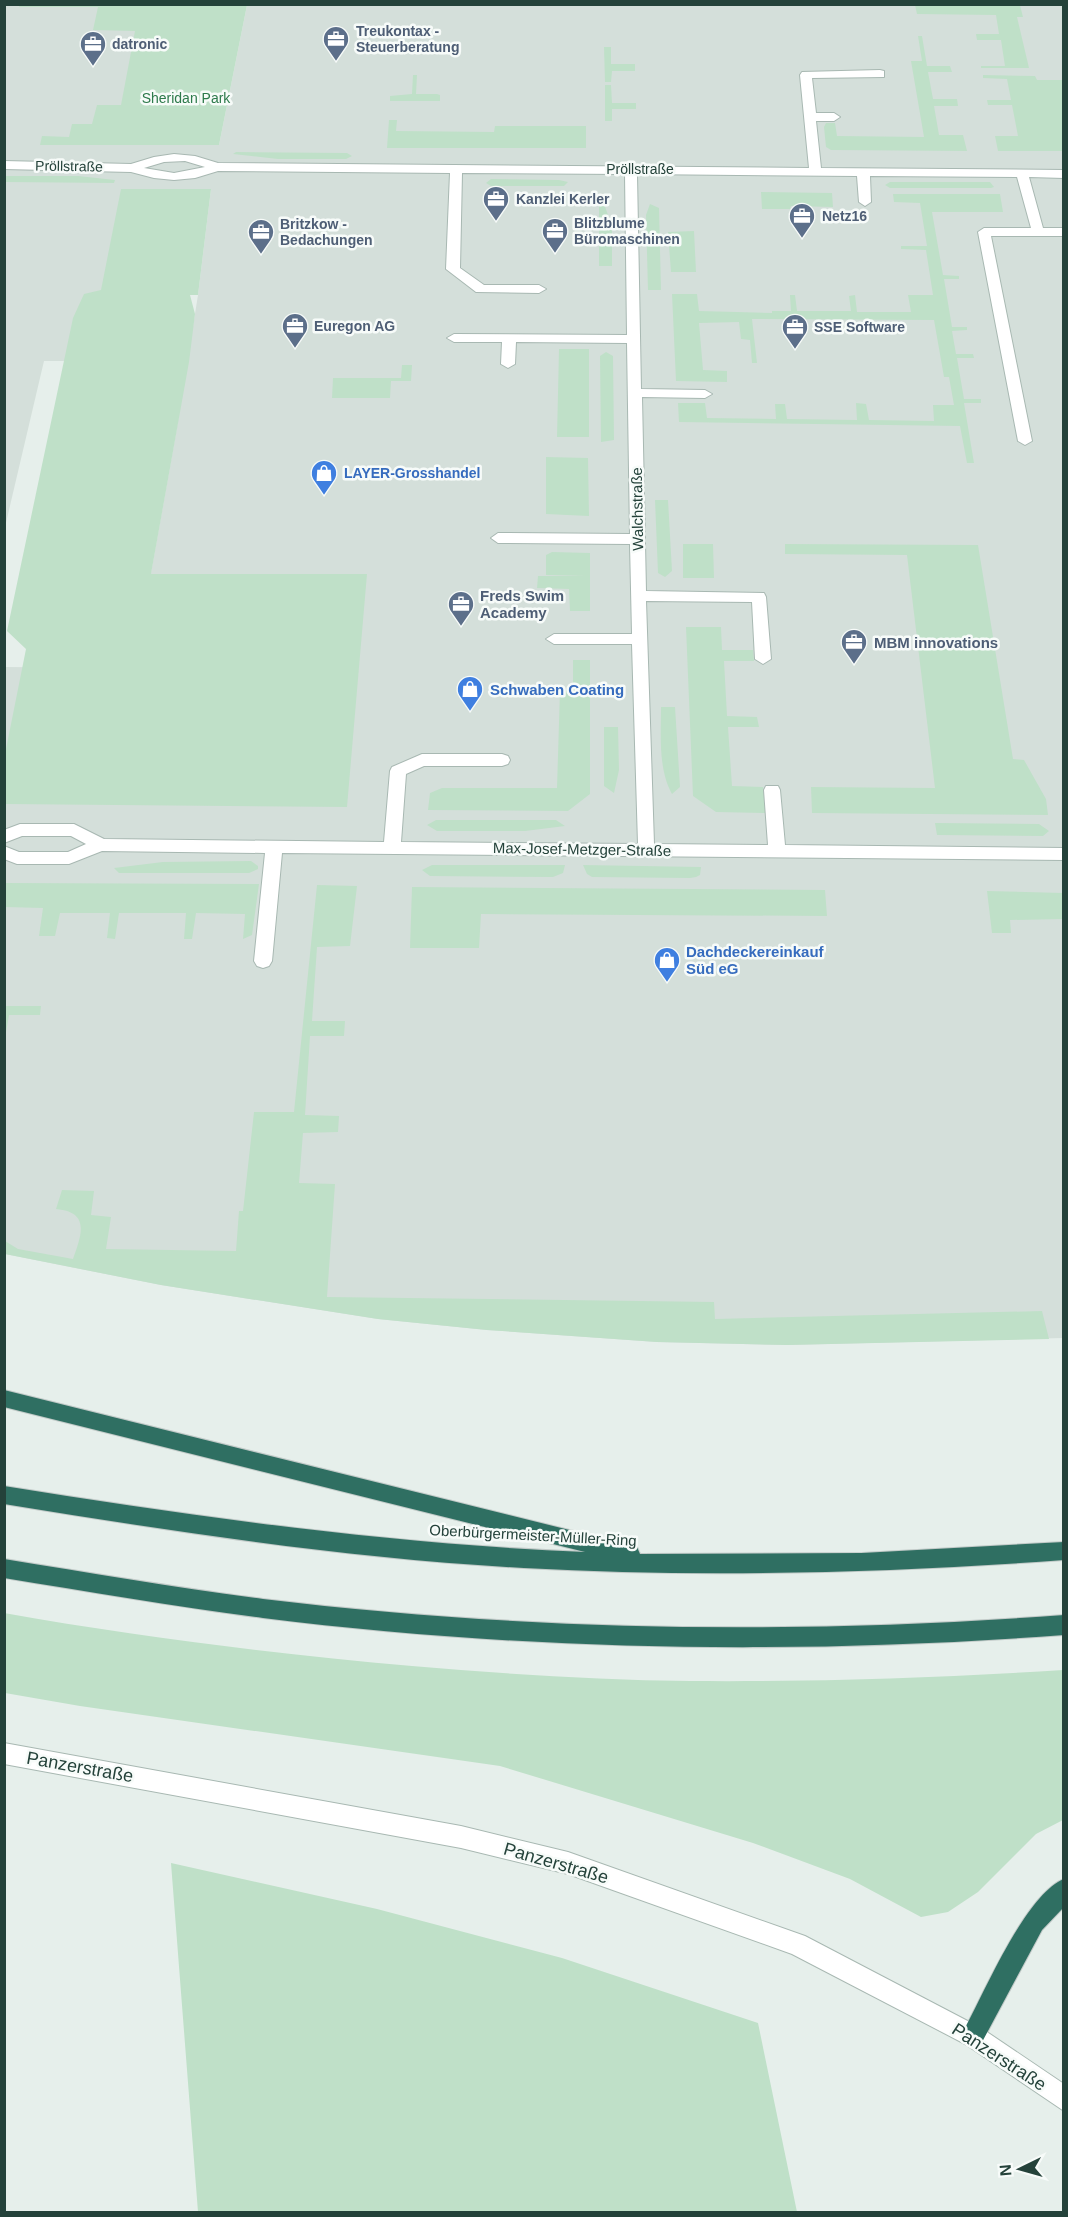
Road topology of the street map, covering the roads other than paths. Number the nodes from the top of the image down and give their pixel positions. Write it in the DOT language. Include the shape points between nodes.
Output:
graph roads {
  1 [pos="880,74"];
  2 [pos="810,117"];
  3 [pos="834,117"];
  4 [pos="4,165"];
  5 [pos="456,168"];
  6 [pos="631,169"];
  7 [pos="815,171"];
  8 [pos="863,171"];
  9 [pos="1022,173"];
  10 [pos="1064,174"];
  11 [pos="865,202"];
  12 [pos="1038,232"];
  13 [pos="1064,232"];
  14 [pos="538,289"];
  15 [pos="453,338"];
  16 [pos="509,338"];
  17 [pos="634,339"];
  18 [pos="508,364"];
  19 [pos="635,393"];
  20 [pos="705,394"];
  21 [pos="1025,441"];
  22 [pos="498,538"];
  23 [pos="637,539"];
  24 [pos="639,596"];
  25 [pos="554,639"];
  26 [pos="640,639"];
  27 [pos="763,659"];
  28 [pos="502,760"];
  29 [pos="772,790"];
  30 [pos="4,837"];
  31 [pos="101,845"];
  32 [pos="273,847"];
  33 [pos="392,847"];
  34 [pos="646,849"];
  35 [pos="4,852"];
  36 [pos="777,852"];
  37 [pos="1064,854"];
  38 [pos="263,961"];
  39 [pos="4,1398"];
  40 [pos="4,1495"];
  41 [pos="1064,1551"];
  42 [pos="664,1563"];
  43 [pos="4,1568"];
  44 [pos="1064,1626"];
  45 [pos="4,1753"];
  46 [pos="1064,1890"];
  47 [pos="974,2036"];
  48 [pos="1064,2099"];
  1 -- 2 [label="street" via="806,75"];
  2 -- 3 [label="street"];
  2 -- 7 [label="street"];
  4 -- 5 [label="street, Pröllstraße" via="133,168 151,176 195,176 216,167"];
  5 -- 6 [label="street, Pröllstraße"];
  5 -- 14 [label="street" via="453,269 481,289"];
  6 -- 7 [label="street, Pröllstraße"];
  6 -- 17 [label="street, Walchstraße"];
  7 -- 8 [label="street, Pröllstraße"];
  8 -- 9 [label="street, Pröllstraße"];
  8 -- 11 [label="street"];
  9 -- 10 [label="street, Pröllstraße"];
  9 -- 12 [label="street"];
  12 -- 13 [label="street"];
  12 -- 21 [label="street" via="984,232"];
  15 -- 16 [label="street"];
  16 -- 17 [label="street"];
  16 -- 18 [label="street"];
  17 -- 19 [label="street, Walchstraße"];
  19 -- 20 [label="street"];
  19 -- 23 [label="street, Walchstraße"];
  22 -- 23 [label="street"];
  23 -- 24 [label="street, Walchstraße"];
  24 -- 26 [label="street, Walchstraße"];
  24 -- 27 [label="street" via="759,597"];
  25 -- 26 [label="street"];
  26 -- 34 [label="street, Walchstraße"];
  28 -- 33 [label="street" via="422,760 398,771"];
  29 -- 36 [label="street"];
  30 -- 31 [label="street, Max-Josef-Metzger-Straße" via="20,830 74,830"];
  31 -- 32 [label="street, Max-Josef-Metzger-Straße"];
  31 -- 35 [label="street, Max-Josef-Metzger-Straße" via="69,858 17,858"];
  32 -- 33 [label="street, Max-Josef-Metzger-Straße"];
  32 -- 38 [label="street"];
  33 -- 34 [label="street, Max-Josef-Metzger-Straße"];
  34 -- 36 [label="street, Max-Josef-Metzger-Straße"];
  36 -- 37 [label="street, Max-Josef-Metzger-Straße"];
  39 -- 42 [label="highway"];
  40 -- 42 [label="highway, Oberbürgermeister-Müller-Ring" via="256,1533 391,1548"];
  41 -- 42 [label="highway, Oberbürgermeister-Müller-Ring" via="846,1564"];
  43 -- 44 [label="highway" via="238,1605 521,1631 666,1638 857,1637"];
  45 -- 47 [label="street, Panzerstraße" via="461,1838 568,1863 797,1944"];
  46 -- 47 [label="highway" via="1034,1922"];
  47 -- 48 [label="street, Panzerstraße"];
}
